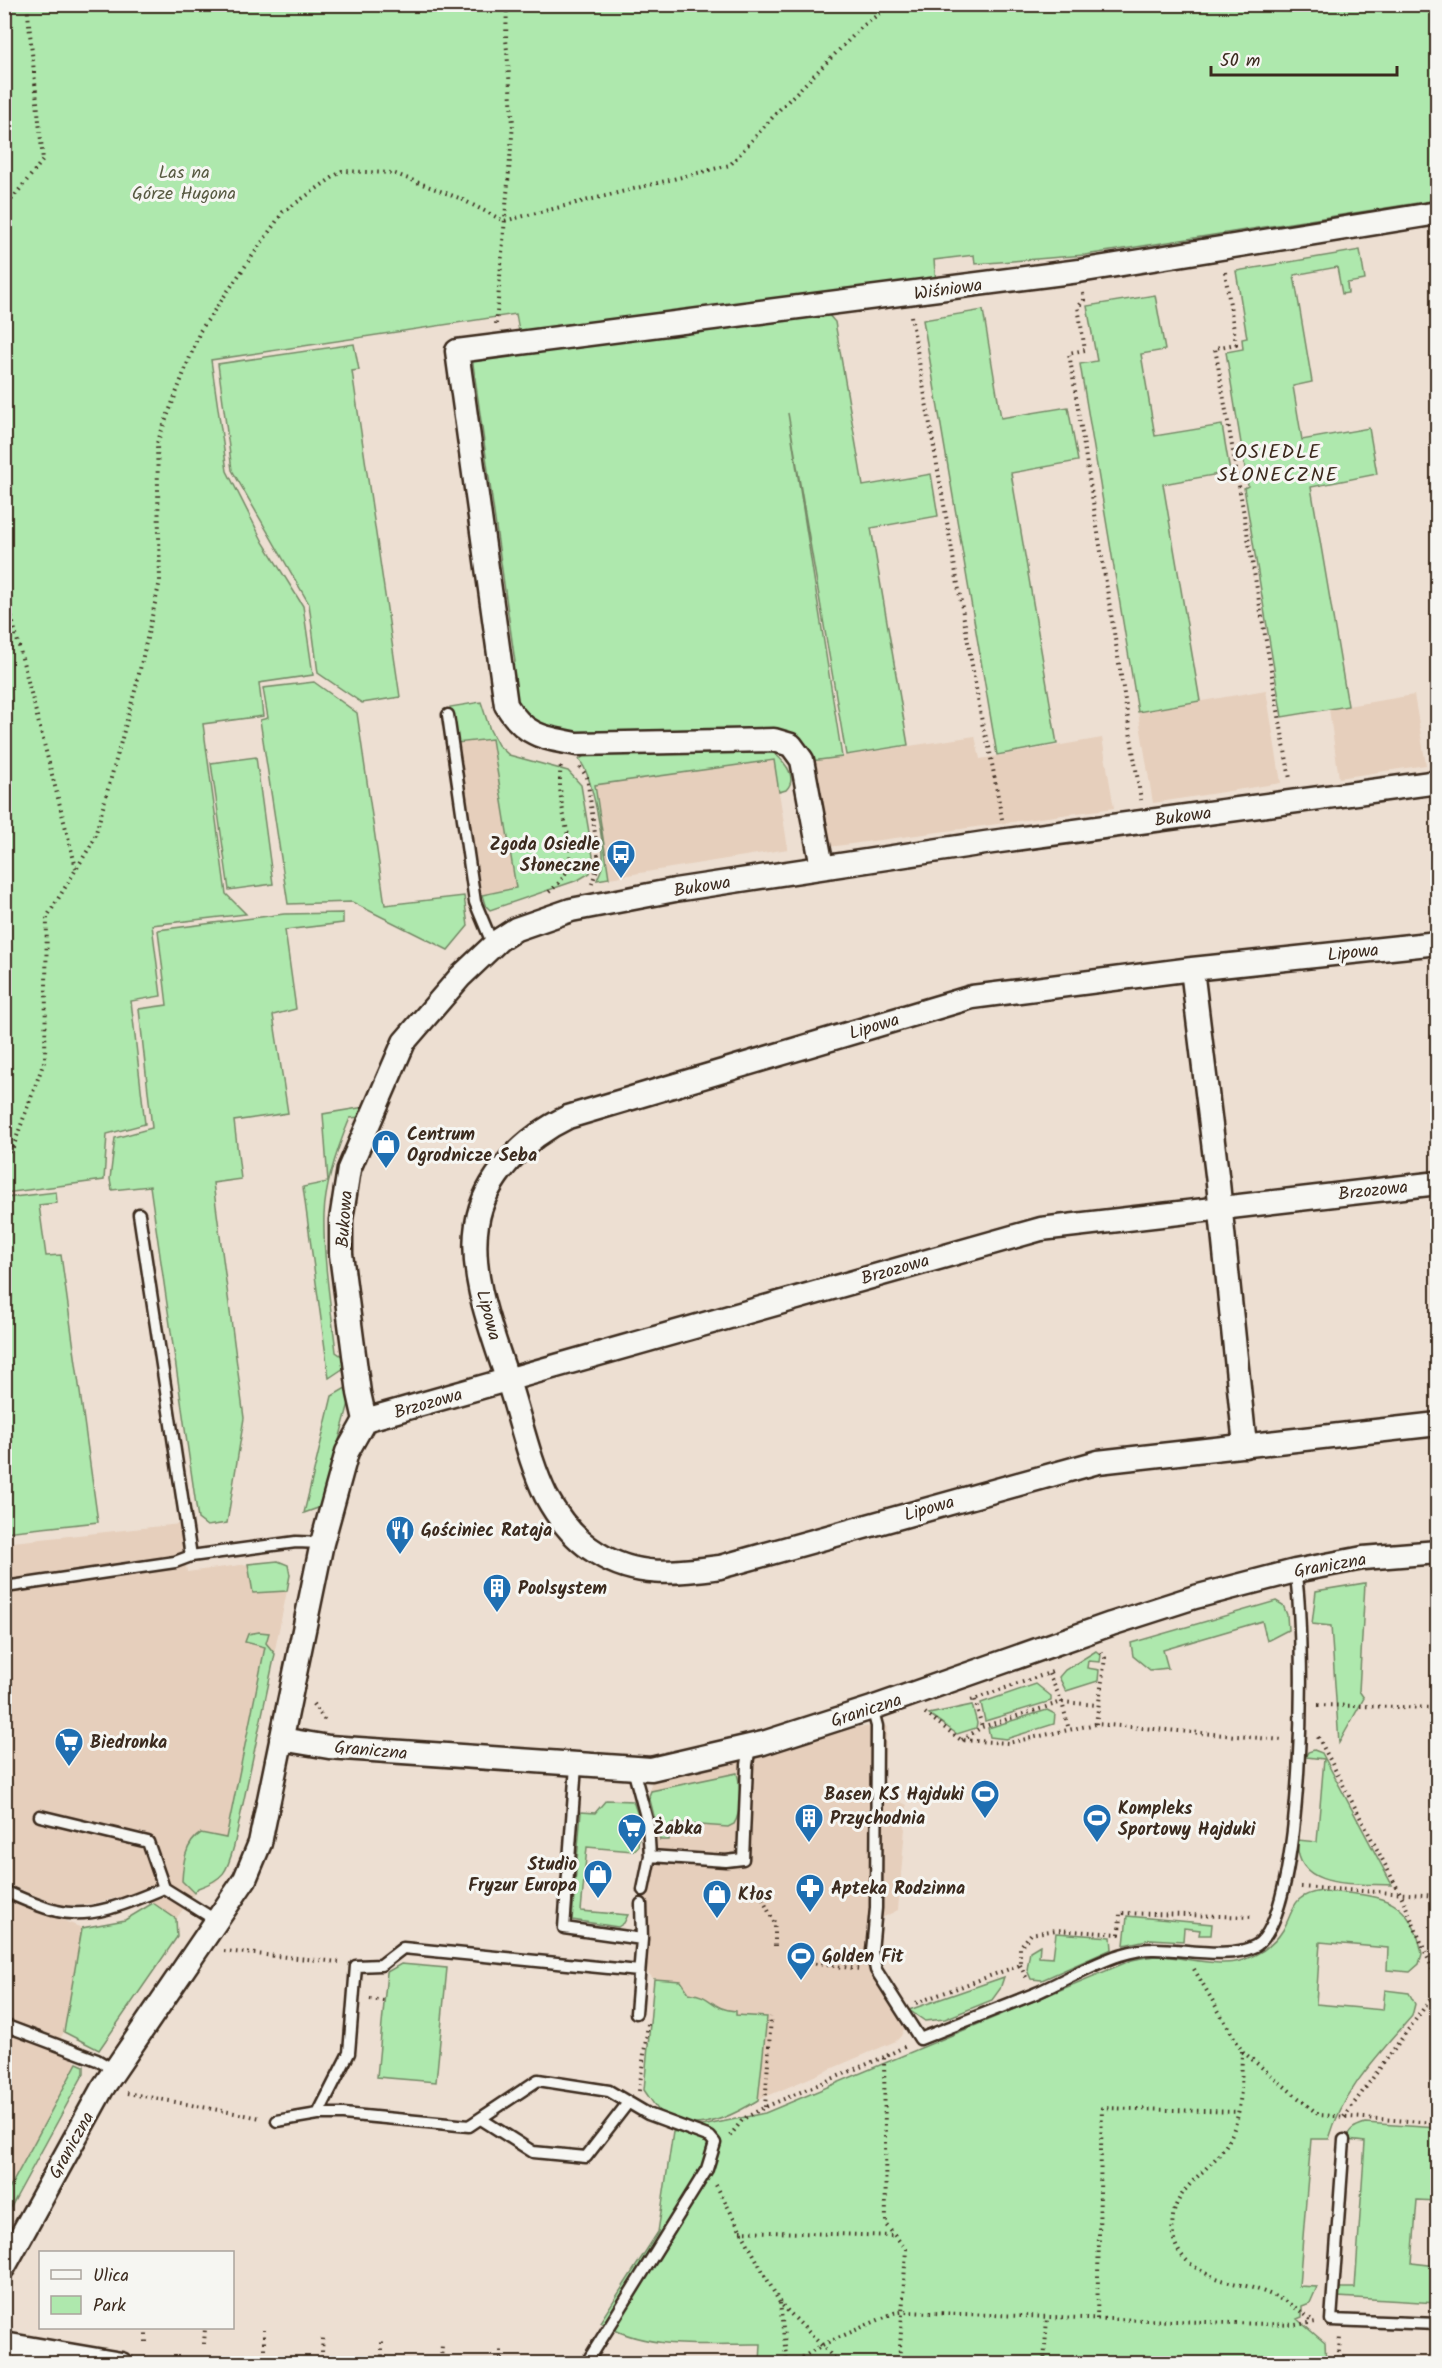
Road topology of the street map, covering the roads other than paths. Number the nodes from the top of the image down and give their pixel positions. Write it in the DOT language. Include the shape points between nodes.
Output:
graph roads {
  1 [pos="1437,213"];
  2 [pos="448,715"];
  3 [pos="1437,782"];
  4 [pos="822,867"];
  5 [pos="1437,943"];
  6 [pos="494,945"];
  7 [pos="1192,969"];
  8 [pos="1437,1183"];
  9 [pos="1221,1206"];
  10 [pos="139,1214"];
  11 [pos="508,1379"];
  12 [pos="365,1420"];
  13 [pos="1437,1424"];
  14 [pos="1245,1446"];
  15 [pos="322,1543"];
  16 [pos="1437,1552"];
  17 [pos="191,1556"];
  18 [pos="1295,1571"];
  19 [pos="5,1587"];
  20 [pos="872,1708"];
  21 [pos="281,1739"];
  22 [pos="750,1746"];
  23 [pos="576,1766"];
  24 [pos="633,1769"];
  25 [pos="40,1816"];
  26 [pos="650,1856"];
  27 [pos="164,1888"];
  28 [pos="643,1890"];
  29 [pos="4,1891"];
  30 [pos="641,1904"];
  31 [pos="217,1922"];
  32 [pos="642,1939"];
  33 [pos="639,1971"];
  34 [pos="636,2013"];
  35 [pos="4,2025"];
  36 [pos="108,2080"];
  37 [pos="627,2104"];
  38 [pos="318,2114"];
  39 [pos="481,2119"];
  40 [pos="277,2121"];
  41 [pos="1344,2140"];
  42 [pos="4,2267"];
  43 [pos="1437,2324"];
  44 [pos="4,2344"];
  45 [pos="121,2364"];
  46 [pos="586,2364"];
  1 -- 4 [label="street, Wiśniowa" via="1079,271 457,351 506,705 517,722 530,732 577,744 774,740 791,745 802,760"];
  2 -- 6 [label="lane" via="475,902"];
  3 -- 4 [label="street, Bukowa"];
  4 -- 6 [label="street, Bukowa" via="602,904 516,929"];
  5 -- 7 [label="street, Lipowa"];
  6 -- 12 [label="street, Bukowa" via="431,1008 404,1042 349,1169 341,1220 341,1254"];
  7 -- 9 [label="street"];
  7 -- 11 [label="street, Lipowa" via="972,998 554,1124 510,1159 488,1193 477,1224 478,1274"];
  8 -- 9 [label="street, Brzozowa"];
  9 -- 11 [label="street, Brzozowa" via="1041,1229"];
  9 -- 14 [label="street"];
  10 -- 17 [label="lane"];
  11 -- 12 [label="street, Brzozowa"];
  11 -- 14 [label="street, Lipowa" via="536,1472 563,1522 578,1540 614,1563 655,1573 720,1567 1098,1462"];
  12 -- 15 [label="street, Graniczna" via="348,1452"];
  13 -- 14 [label="street, Lipowa"];
  15 -- 17 [label="lane" via="296,1542"];
  15 -- 21 [label="street, Graniczna"];
  16 -- 18 [label="street, Graniczna" via="1363,1558"];
  17 -- 19 [label="lane" via="175,1562"];
  18 -- 20 [label="street, Graniczna" via="1111,1624"];
  18 -- 20 [label="lane" via="1301,1616 1299,1742 1286,1886 1266,1935 1256,1945 1240,1951 1150,1948 1119,1955 1034,1994 920,2038 876,1970 872,1951 876,1908 877,1726"];
  20 -- 22 [label="street, Graniczna"];
  21 -- 23 [label="street, Graniczna" via="329,1747"];
  21 -- 31 [label="street, Graniczna" via="260,1843 245,1879"];
  22 -- 24 [label="street, Graniczna" via="651,1769"];
  22 -- 26 [label="lane" via="743,1859"];
  23 -- 24 [label="street, Graniczna"];
  23 -- 32 [label="lane" via="564,1928"];
  24 -- 26 [label="lane" via="648,1824"];
  25 -- 27 [label="lane" via="148,1842"];
  26 -- 28 [label="lane"];
  27 -- 29 [label="lane" via="110,1908 82,1913 58,1912"];
  27 -- 31 [label="lane"];
  30 -- 32 [label="lane"];
  31 -- 36 [label="street, Graniczna"];
  32 -- 33 [label="lane"];
  33 -- 34 [label="lane"];
  33 -- 38 [label="lane" via="402,1948 381,1965 356,1966 349,2053"];
  35 -- 36 [label="lane" via="97,2060"];
  36 -- 42 [label="street, Graniczna"];
  37 -- 39 [label="lane" via="609,2091 538,2080"];
  37 -- 39 [label="lane" via="586,2157 533,2152"];
  37 -- 46 [label="lane" via="710,2138 715,2144 707,2169"];
  38 -- 39 [label="lane" via="469,2126"];
  38 -- 40 [label="lane"];
  41 -- 43 [label="lane" via="1331,2320"];
  44 -- 45 [label="street"];
}
